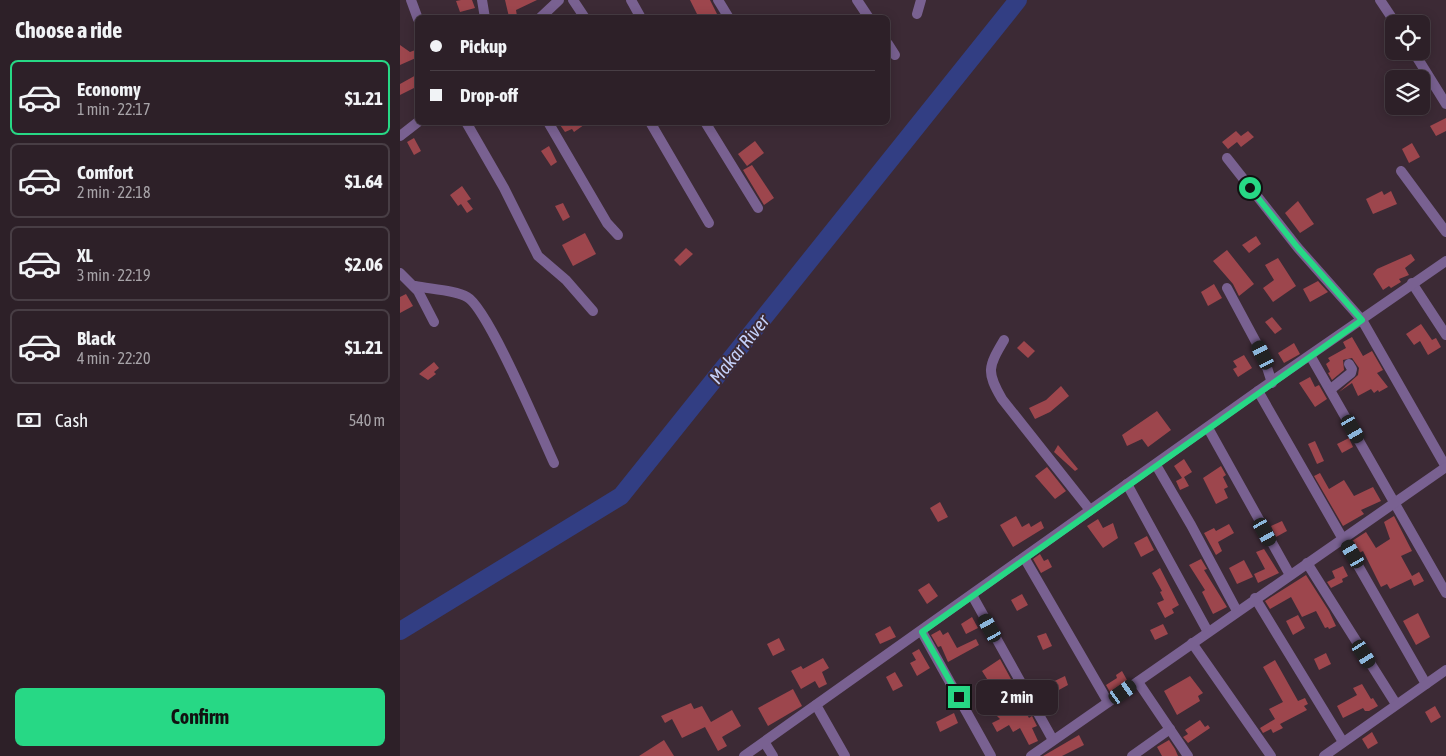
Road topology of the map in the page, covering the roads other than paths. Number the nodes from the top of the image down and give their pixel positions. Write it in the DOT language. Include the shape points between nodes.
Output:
graph roads {
  1 [pos="411,0"];
  2 [pos="482,0"];
  3 [pos="573,0"];
  4 [pos="631,0"];
  5 [pos="718,0"];
  6 [pos="857,0"];
  7 [pos="921,0"];
  8 [pos="1380,0"];
  9 [pos="557,1"];
  10 [pos="917,14"];
  11 [pos="417,15"];
  12 [pos="484,15"];
  13 [pos="543,15"];
  14 [pos="584,15"];
  15 [pos="639,15"];
  16 [pos="727,15"];
  17 [pos="867,15"];
  18 [pos="1390,15"];
  19 [pos="890,47"];
  20 [pos="895,55"];
  21 [pos="1419,60"];
  22 [pos="1446,104"];
  23 [pos="415,124"];
  24 [pos="468,125"];
  25 [pos="550,125"];
  26 [pos="652,125"];
  27 [pos="707,125"];
  28 [pos="400,136"];
  29 [pos="1227,158"];
  30 [pos="1401,171"];
  31 [pos="758,208"];
  32 [pos="709,223"];
  33 [pos="1446,232"];
  34 [pos="618,235"];
  35 [pos="1445,265"];
  36 [pos="400,272"];
  37 [pos="1412,283"];
  38 [pos="415,286"];
  39 [pos="1227,288"];
  40 [pos="593,311"];
  41 [pos="1362,320"];
  42 [pos="434,322"];
  43 [pos="1446,335"];
  44 [pos="1004,340"];
  45 [pos="1311,357"];
  46 [pos="1349,364"];
  47 [pos="1272,383"];
  48 [pos="1331,389"];
  49 [pos="1258,391"];
  50 [pos="1208,428"];
  51 [pos="554,463"];
  52 [pos="1156,465"];
  53 [pos="1446,467"];
  54 [pos="1127,484"];
  55 [pos="1394,503"];
  56 [pos="1090,510"];
  57 [pos="1344,538"];
  58 [pos="1025,559"];
  59 [pos="1307,563"];
  60 [pos="1290,575"];
  61 [pos="1446,593"];
  62 [pos="972,595"];
  63 [pos="1255,598"];
  64 [pos="1237,611"];
  65 [pos="922,632"];
  66 [pos="1208,632"];
  67 [pos="1192,643"];
  68 [pos="1446,670"];
  69 [pos="1138,682"];
  70 [pos="1426,684"];
  71 [pos="1108,702"];
  72 [pos="1396,704"];
  73 [pos="816,705"];
  74 [pos="1170,729"];
  75 [pos="1053,740"];
  76 [pos="765,742"];
  77 [pos="1343,742"];
  78 [pos="744,756"];
  79 [pos="773,756"];
  80 [pos="845,756"];
  81 [pos="991,756"];
  82 [pos="1031,756"];
  83 [pos="1132,756"];
  84 [pos="1188,756"];
  85 [pos="1271,756"];
  86 [pos="1324,756"];
  1 -- 11 [label="street"];
  2 -- 12 [label="street"];
  3 -- 14 [label="street"];
  4 -- 15 [label="street"];
  5 -- 16 [label="street"];
  6 -- 17 [label="street"];
  7 -- 10 [label="street"];
  8 -- 18 [label="street"];
  9 -- 13 [label="street"];
  19 -- 20 [label="street"];
  21 -- 22 [label="street"];
  23 -- 28 [label="street"];
  24 -- 40 [label="street" via="538,256 566,280"];
  25 -- 34 [label="street" via="607,223"];
  26 -- 32 [label="street"];
  27 -- 31 [label="street"];
  29 -- 41 [label="street" via="1298,248"];
  30 -- 33 [label="street"];
  35 -- 37 [label="street"];
  36 -- 38 [label="street"];
  37 -- 41 [label="street"];
  37 -- 43 [label="street"];
  38 -- 42 [label="street"];
  38 -- 51 [label="street" via="460,294 474,302 502,352"];
  39 -- 47 [label="street" via="1263,355"];
  41 -- 45 [label="street"];
  41 -- 53 [label="street"];
  44 -- 56 [label="street" via="991,362 992,383"];
  45 -- 47 [label="street"];
  45 -- 48 [label="street"];
  46 -- 48 [label="street" via="1351,373"];
  47 -- 49 [label="street"];
  48 -- 55 [label="street"];
  49 -- 50 [label="street"];
  49 -- 57 [label="street"];
  50 -- 52 [label="street"];
  50 -- 60 [label="street"];
  52 -- 54 [label="street"];
  52 -- 64 [label="street"];
  53 -- 55 [label="street"];
  54 -- 56 [label="street"];
  54 -- 66 [label="street"];
  55 -- 57 [label="street"];
  55 -- 61 [label="street"];
  56 -- 58 [label="street"];
  57 -- 59 [label="street"];
  57 -- 70 [label="street"];
  58 -- 62 [label="street"];
  58 -- 71 [label="street"];
  59 -- 60 [label="street"];
  59 -- 72 [label="street"];
  60 -- 63 [label="street"];
  62 -- 65 [label="street"];
  62 -- 75 [label="street"];
  63 -- 64 [label="street"];
  63 -- 77 [label="street"];
  64 -- 66 [label="street"];
  65 -- 73 [label="street"];
  65 -- 81 [label="street"];
  66 -- 67 [label="street"];
  67 -- 69 [label="street"];
  67 -- 85 [label="street"];
  68 -- 70 [label="street"];
  69 -- 71 [label="street"];
  69 -- 74 [label="street"];
  70 -- 72 [label="street"];
  71 -- 75 [label="street"];
  72 -- 77 [label="street"];
  73 -- 76 [label="street"];
  73 -- 80 [label="street"];
  74 -- 83 [label="street"];
  74 -- 84 [label="street"];
  75 -- 82 [label="street"];
  76 -- 78 [label="street"];
  76 -- 79 [label="street"];
  77 -- 86 [label="street"];
}
